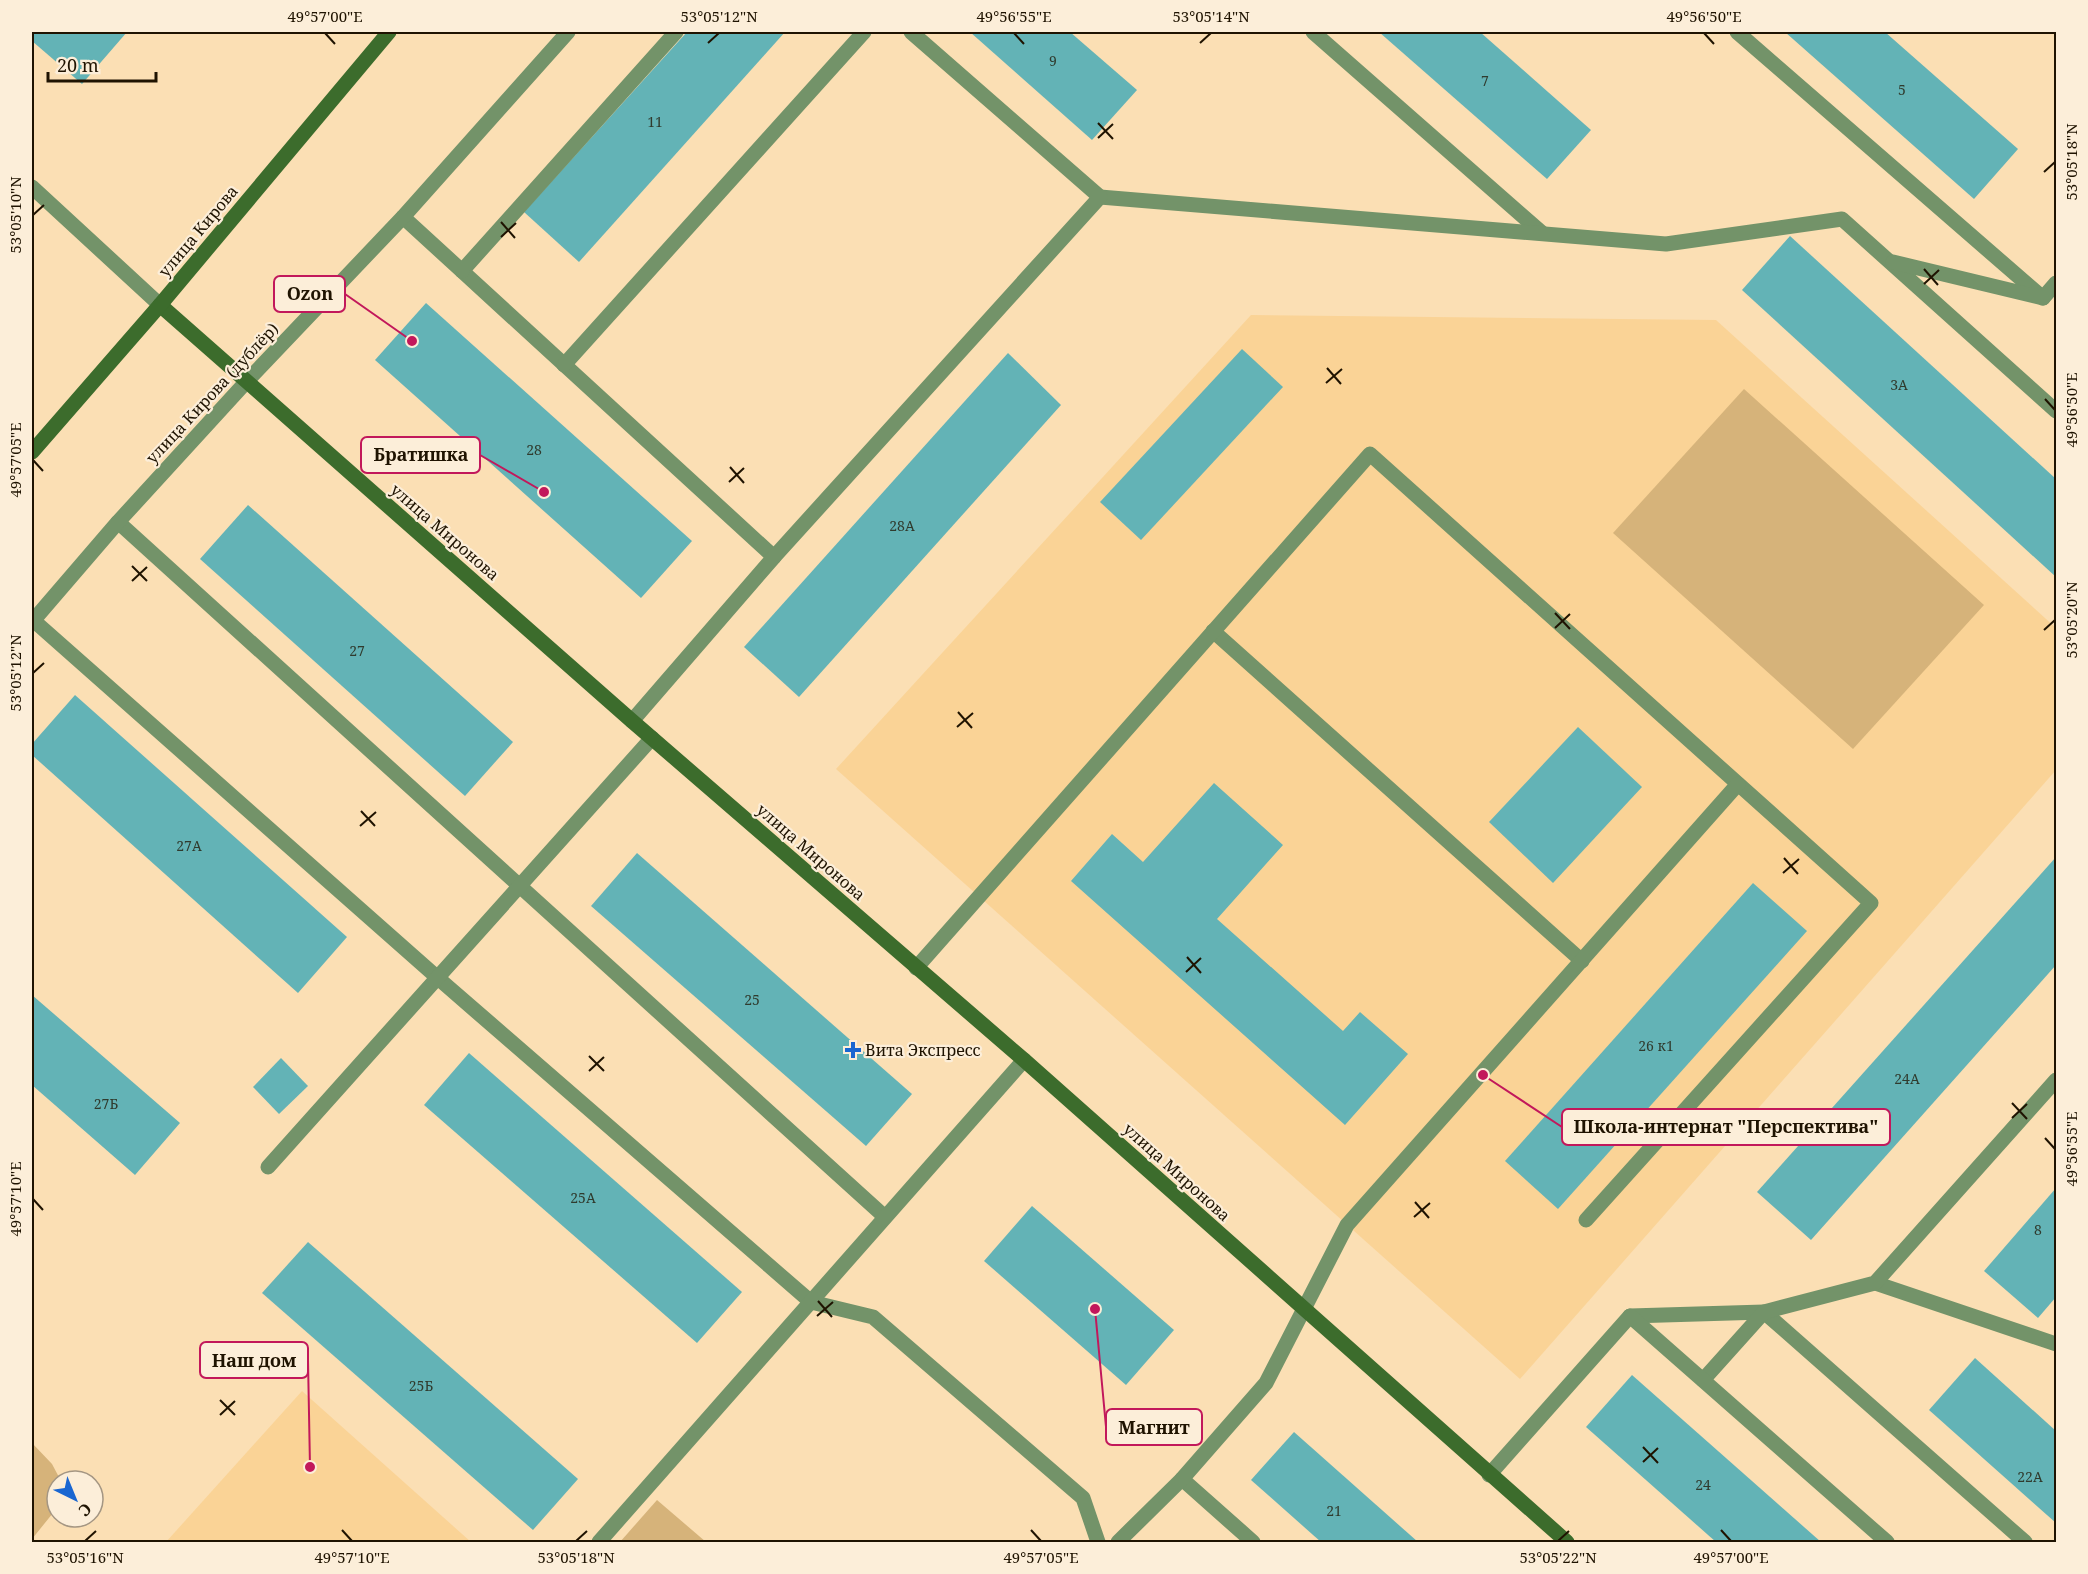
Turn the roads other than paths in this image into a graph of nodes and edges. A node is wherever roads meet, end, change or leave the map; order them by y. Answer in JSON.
{"nodes":[{"id":1,"x":389,"y":32,"type":"edge"},
{"id":2,"x":568,"y":32,"type":"edge"},
{"id":3,"x":676,"y":32,"type":"edge"},
{"id":4,"x":864,"y":32,"type":"edge"},
{"id":5,"x":911,"y":32,"type":"edge"},
{"id":6,"x":1313,"y":32,"type":"edge"},
{"id":7,"x":1737,"y":32,"type":"edge"},
{"id":8,"x":32,"y":187,"type":"edge"},
{"id":9,"x":1100,"y":197,"type":"junction"},
{"id":10,"x":403,"y":217,"type":"junction"},
{"id":11,"x":1542,"y":233,"type":"junction"},
{"id":12,"x":1889,"y":261,"type":"junction"},
{"id":13,"x":462,"y":271,"type":"junction"},
{"id":14,"x":2056,"y":284,"type":"edge"},
{"id":15,"x":2043,"y":298,"type":"junction"},
{"id":16,"x":160,"y":305,"type":"junction"},
{"id":17,"x":564,"y":365,"type":"junction"},
{"id":18,"x":247,"y":381,"type":"junction"},
{"id":19,"x":2056,"y":411,"type":"edge"},
{"id":20,"x":32,"y":452,"type":"edge"},
{"id":21,"x":118,"y":522,"type":"junction"},
{"id":22,"x":774,"y":557,"type":"junction"},
{"id":23,"x":32,"y":621,"type":"edge"},
{"id":24,"x":1213,"y":631,"type":"junction"},
{"id":25,"x":632,"y":721,"type":"junction"},
{"id":26,"x":652,"y":738,"type":"junction"},
{"id":27,"x":1738,"y":784,"type":"junction"},
{"id":28,"x":520,"y":886,"type":"junction"},
{"id":29,"x":1582,"y":961,"type":"junction"},
{"id":30,"x":916,"y":968,"type":"junction"},
{"id":31,"x":439,"y":979,"type":"junction"},
{"id":32,"x":1023,"y":1060,"type":"junction"},
{"id":33,"x":2056,"y":1080,"type":"edge"},
{"id":34,"x":268,"y":1167,"type":"dead end"},
{"id":35,"x":885,"y":1217,"type":"junction"},
{"id":36,"x":1586,"y":1220,"type":"dead end"},
{"id":37,"x":1875,"y":1283,"type":"junction"},
{"id":38,"x":811,"y":1302,"type":"junction"},
{"id":39,"x":1306,"y":1310,"type":"junction"},
{"id":40,"x":1764,"y":1312,"type":"junction"},
{"id":41,"x":1630,"y":1316,"type":"junction"},
{"id":42,"x":2056,"y":1344,"type":"edge"},
{"id":43,"x":1703,"y":1380,"type":"junction"},
{"id":44,"x":1489,"y":1475,"type":"junction"},
{"id":45,"x":1182,"y":1479,"type":"junction"},
{"id":46,"x":599,"y":1542,"type":"edge"},
{"id":47,"x":1098,"y":1542,"type":"edge"},
{"id":48,"x":1118,"y":1542,"type":"edge"},
{"id":49,"x":1253,"y":1542,"type":"edge"},
{"id":50,"x":1567,"y":1542,"type":"edge"},
{"id":51,"x":1887,"y":1542,"type":"edge"},
{"id":52,"x":2025,"y":1542,"type":"edge"}],
"edges":[{"from":1,"to":16,"type":"main road","name":"улица Кирова"},
{"from":2,"to":10,"type":"street","name":"улица Кирова (дублёр)"},
{"from":3,"to":13,"type":"street"},
{"from":4,"to":17,"type":"street"},
{"from":5,"to":9,"type":"street"},
{"from":6,"to":11,"type":"street"},
{"from":7,"to":15,"type":"street"},
{"from":8,"to":16,"type":"street","name":"улица Миронова"},
{"from":9,"to":11,"type":"street"},
{"from":9,"to":22,"type":"street"},
{"from":10,"to":13,"type":"street"},
{"from":10,"to":18,"type":"street","name":"улица Кирова (дублёр)"},
{"from":11,"to":12,"type":"street"},
{"from":12,"to":15,"type":"street"},
{"from":12,"to":19,"type":"street"},
{"from":13,"to":17,"type":"street"},
{"from":14,"to":15,"type":"street"},
{"from":16,"to":18,"type":"main road","name":"улица Миронова"},
{"from":16,"to":20,"type":"main road","name":"улица Кирова"},
{"from":17,"to":22,"type":"street"},
{"from":18,"to":21,"type":"street","name":"улица Кирова (дублёр)"},
{"from":18,"to":25,"type":"main road","name":"улица Миронова"},
{"from":21,"to":23,"type":"street","name":"улица Кирова (дублёр)"},
{"from":21,"to":28,"type":"street"},
{"from":22,"to":25,"type":"street"},
{"from":23,"to":31,"type":"street"},
{"from":24,"to":27,"type":"street"},
{"from":24,"to":29,"type":"street"},
{"from":24,"to":30,"type":"street"},
{"from":25,"to":26,"type":"main road","name":"улица Миронова"},
{"from":26,"to":28,"type":"street"},
{"from":26,"to":30,"type":"main road","name":"улица Миронова"},
{"from":27,"to":29,"type":"street"},
{"from":27,"to":36,"type":"street"},
{"from":28,"to":31,"type":"street"},
{"from":28,"to":35,"type":"street"},
{"from":29,"to":39,"type":"street"},
{"from":30,"to":32,"type":"main road","name":"улица Миронова"},
{"from":31,"to":34,"type":"street"},
{"from":31,"to":38,"type":"street"},
{"from":32,"to":35,"type":"street"},
{"from":32,"to":39,"type":"main road","name":"улица Миронова"},
{"from":33,"to":37,"type":"street"},
{"from":35,"to":38,"type":"street"},
{"from":37,"to":40,"type":"street"},
{"from":37,"to":42,"type":"street"},
{"from":38,"to":46,"type":"street"},
{"from":38,"to":47,"type":"street"},
{"from":39,"to":44,"type":"main road","name":"улица Миронова"},
{"from":39,"to":45,"type":"street"},
{"from":40,"to":41,"type":"street"},
{"from":40,"to":43,"type":"street"},
{"from":40,"to":52,"type":"street"},
{"from":41,"to":43,"type":"street"},
{"from":41,"to":44,"type":"street"},
{"from":43,"to":51,"type":"street"},
{"from":44,"to":50,"type":"main road","name":"улица Миронова"},
{"from":45,"to":48,"type":"street"},
{"from":45,"to":49,"type":"street"}]}
